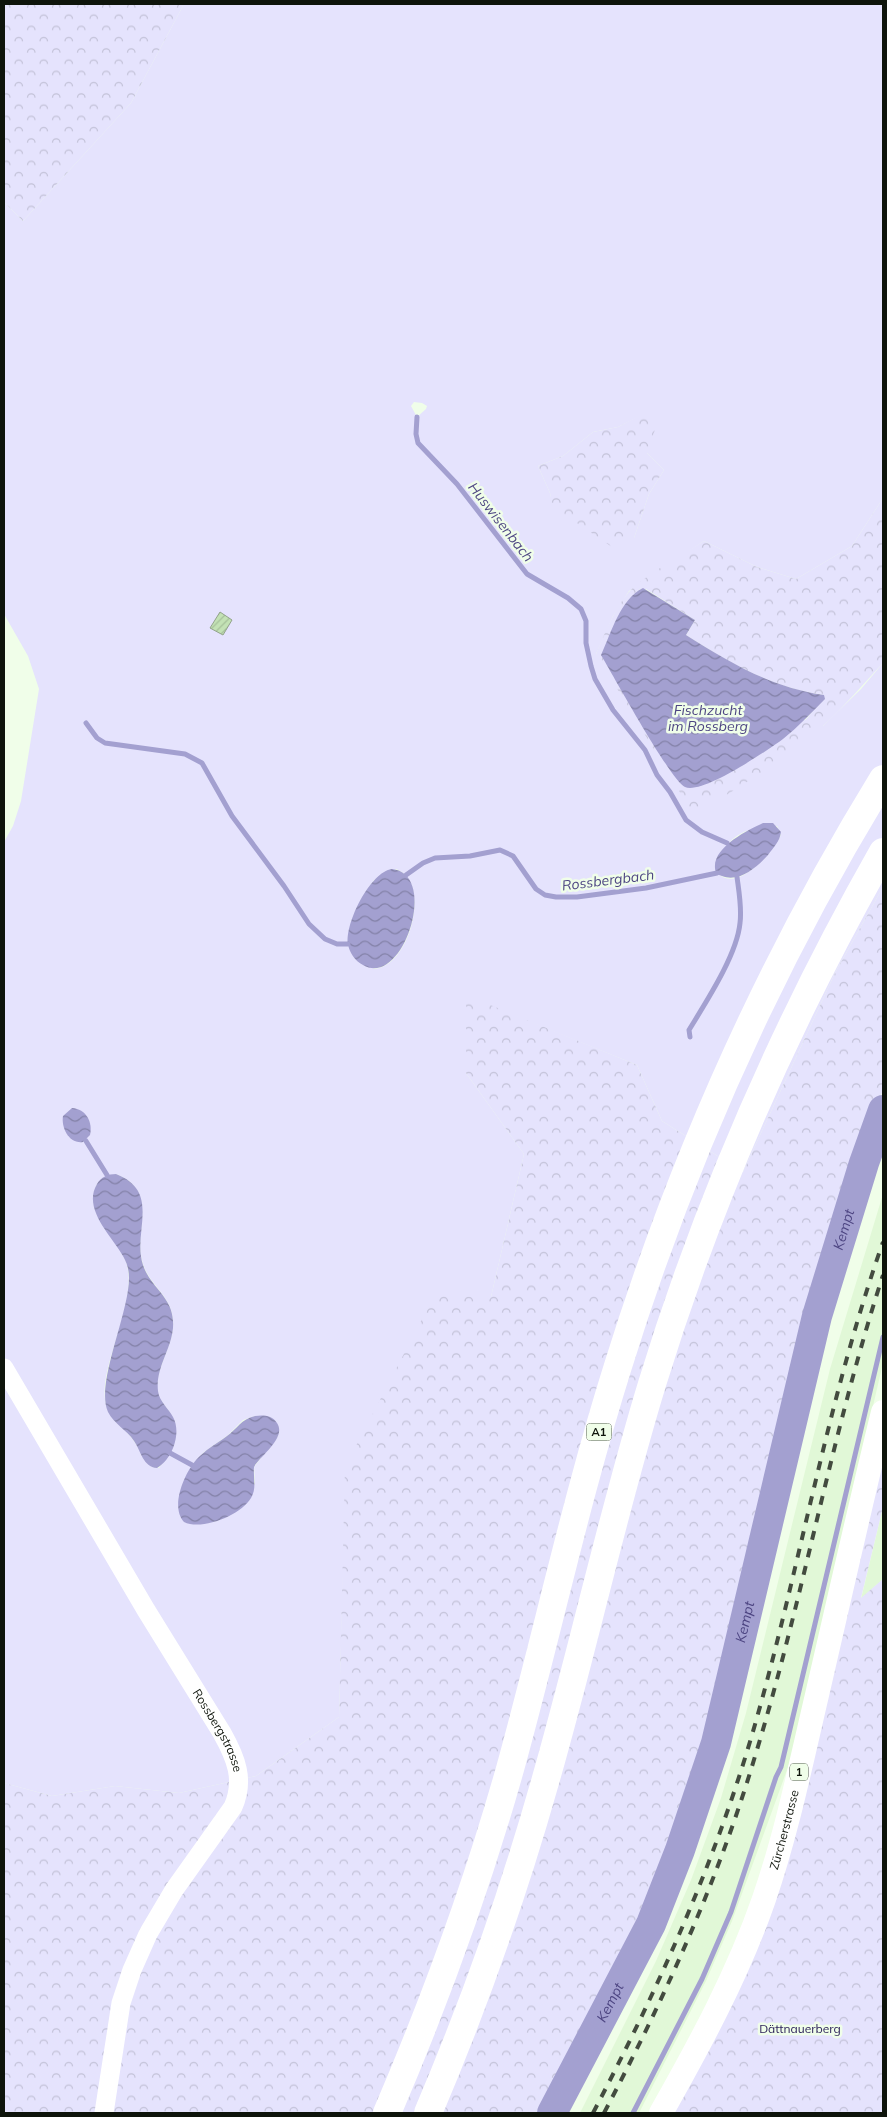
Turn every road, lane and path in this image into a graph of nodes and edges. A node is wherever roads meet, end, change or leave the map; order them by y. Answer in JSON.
{"nodes":[{"id":1,"x":883,"y":779,"type":"edge"},
{"id":2,"x":883,"y":852,"type":"edge"},
{"id":3,"x":4,"y":1368,"type":"edge"},
{"id":4,"x":883,"y":1412,"type":"edge"},
{"id":5,"x":104,"y":2113,"type":"edge"},
{"id":6,"x":387,"y":2113,"type":"edge"},
{"id":7,"x":428,"y":2113,"type":"edge"},
{"id":8,"x":661,"y":2113,"type":"edge"}],
"edges":[{"from":1,"to":6,"type":"highway","number":"A1"},
{"from":2,"to":7,"type":"highway"},
{"from":3,"to":5,"type":"street","name":"Rossbergstrasse"},
{"from":4,"to":8,"type":"main road","name":"Zürcherstrasse","number":"1"}]}
